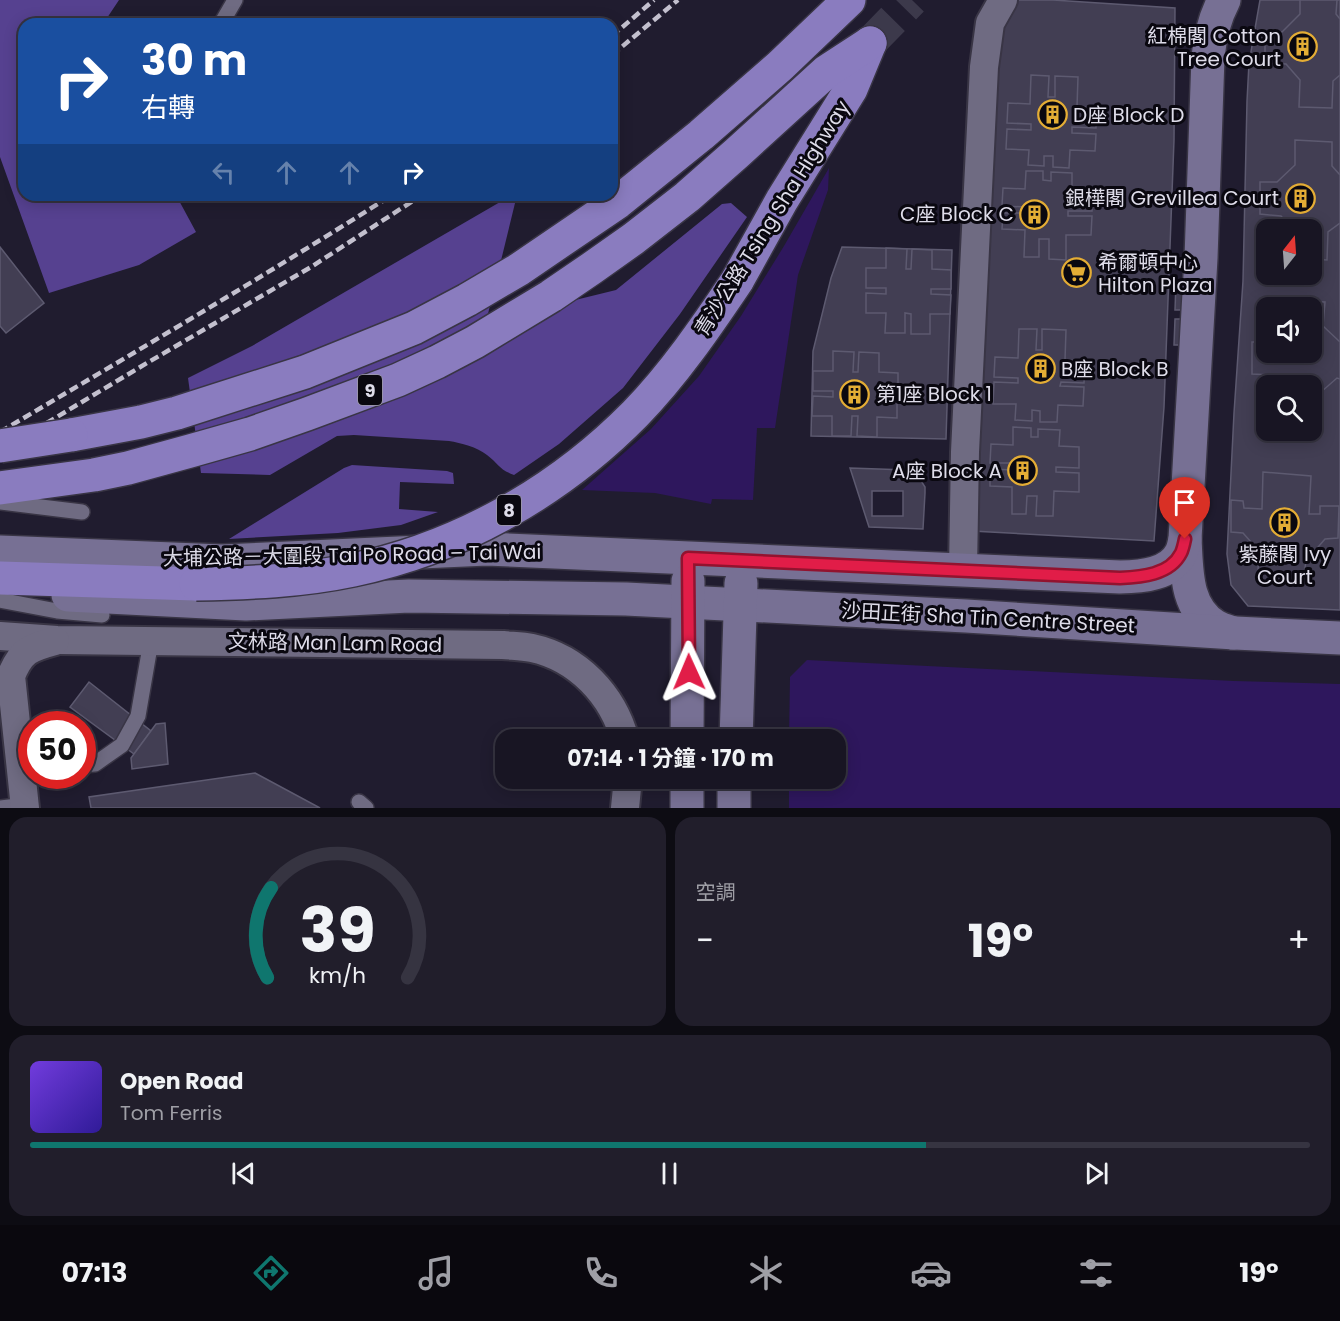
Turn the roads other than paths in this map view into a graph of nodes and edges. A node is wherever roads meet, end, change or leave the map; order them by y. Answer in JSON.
{"nodes":[{"id":1,"x":235,"y":0,"type":"edge"},
{"id":2,"x":849,"y":0,"type":"edge"},
{"id":3,"x":1003,"y":0,"type":"edge"},
{"id":4,"x":1224,"y":0,"type":"edge"},
{"id":5,"x":224,"y":18,"type":"edge"},
{"id":6,"x":870,"y":43,"type":"joint"},
{"id":7,"x":0,"y":446,"type":"edge"},
{"id":8,"x":0,"y":488,"type":"edge"},
{"id":9,"x":0,"y":502,"type":"edge"},
{"id":10,"x":82,"y":512,"type":"dead end"},
{"id":11,"x":1185,"y":539,"type":"junction"},
{"id":12,"x":0,"y":552,"type":"edge"},
{"id":13,"x":688,"y":558,"type":"junction"},
{"id":14,"x":741,"y":560,"type":"junction"},
{"id":15,"x":928,"y":568,"type":"junction"},
{"id":16,"x":963,"y":570,"type":"junction"},
{"id":17,"x":0,"y":578,"type":"edge"},
{"id":18,"x":0,"y":592,"type":"edge"},
{"id":19,"x":0,"y":600,"type":"edge"},
{"id":20,"x":688,"y":602,"type":"junction"},
{"id":21,"x":741,"y":604,"type":"junction"},
{"id":22,"x":102,"y":615,"type":"dead end"},
{"id":23,"x":966,"y":616,"type":"junction"},
{"id":24,"x":1235,"y":633,"type":"junction"},
{"id":25,"x":0,"y":636,"type":"edge"},
{"id":26,"x":1340,"y":638,"type":"edge"},
{"id":27,"x":57,"y":640,"type":"junction"},
{"id":28,"x":151,"y":641,"type":"junction"},
{"id":29,"x":5,"y":670,"type":"edge"},
{"id":30,"x":622,"y":729,"type":"edge"},
{"id":31,"x":687,"y":729,"type":"edge"},
{"id":32,"x":736,"y":729,"type":"edge"},
{"id":33,"x":18,"y":733,"type":"edge"},
{"id":34,"x":96,"y":763,"type":"edge"},
{"id":35,"x":22,"y":789,"type":"edge"},
{"id":36,"x":627,"y":789,"type":"edge"},
{"id":37,"x":687,"y":789,"type":"edge"},
{"id":38,"x":734,"y":789,"type":"edge"},
{"id":39,"x":17,"y":807,"type":"edge"},
{"id":40,"x":625,"y":808,"type":"edge"},
{"id":41,"x":687,"y":808,"type":"edge"},
{"id":42,"x":734,"y":808,"type":"edge"}],
"edges":[{"from":1,"to":5,"type":"lane"},
{"from":2,"to":7,"type":"highway","number":"9","bridge":true},
{"from":3,"to":16,"type":"street"},
{"from":4,"to":11,"type":"main road"},
{"from":6,"to":8,"type":"highway","number":"9"},
{"from":6,"to":17,"type":"highway","name":"青沙公路 Tsing Sha Highway","number":"8","bridge":true},
{"from":9,"to":10,"type":"lane"},
{"from":11,"to":16,"type":"main road"},
{"from":11,"to":24,"type":"main road"},
{"from":12,"to":13,"type":"main road","name":"大埔公路－大圍段 Tai Po Road – Tai Wai"},
{"from":13,"to":14,"type":"main road","name":"大埔公路－大圍段 Tai Po Road – Tai Wai"},
{"from":13,"to":20,"type":"main road"},
{"from":14,"to":15,"type":"main road"},
{"from":14,"to":21,"type":"main road"},
{"from":15,"to":16,"type":"main road"},
{"from":15,"to":23,"type":"main road"},
{"from":18,"to":20,"type":"main road"},
{"from":19,"to":22,"type":"lane"},
{"from":20,"to":21,"type":"main road"},
{"from":20,"to":31,"type":"main road"},
{"from":21,"to":23,"type":"main road","name":"沙田正街 Sha Tin Centre Street"},
{"from":21,"to":32,"type":"main road"},
{"from":23,"to":24,"type":"main road","name":"沙田正街 Sha Tin Centre Street"},
{"from":24,"to":26,"type":"main road","name":"沙田正街 Sha Tin Centre Street"},
{"from":25,"to":27,"type":"street","name":"文林路 Man Lam Road"},
{"from":27,"to":28,"type":"street","name":"文林路 Man Lam Road"},
{"from":27,"to":29,"type":"street"},
{"from":28,"to":30,"type":"street","name":"文林路 Man Lam Road"},
{"from":28,"to":34,"type":"lane"},
{"from":29,"to":33,"type":"street"},
{"from":35,"to":39,"type":"street"},
{"from":36,"to":40,"type":"street"},
{"from":37,"to":41,"type":"main road"},
{"from":38,"to":42,"type":"main road"}]}
